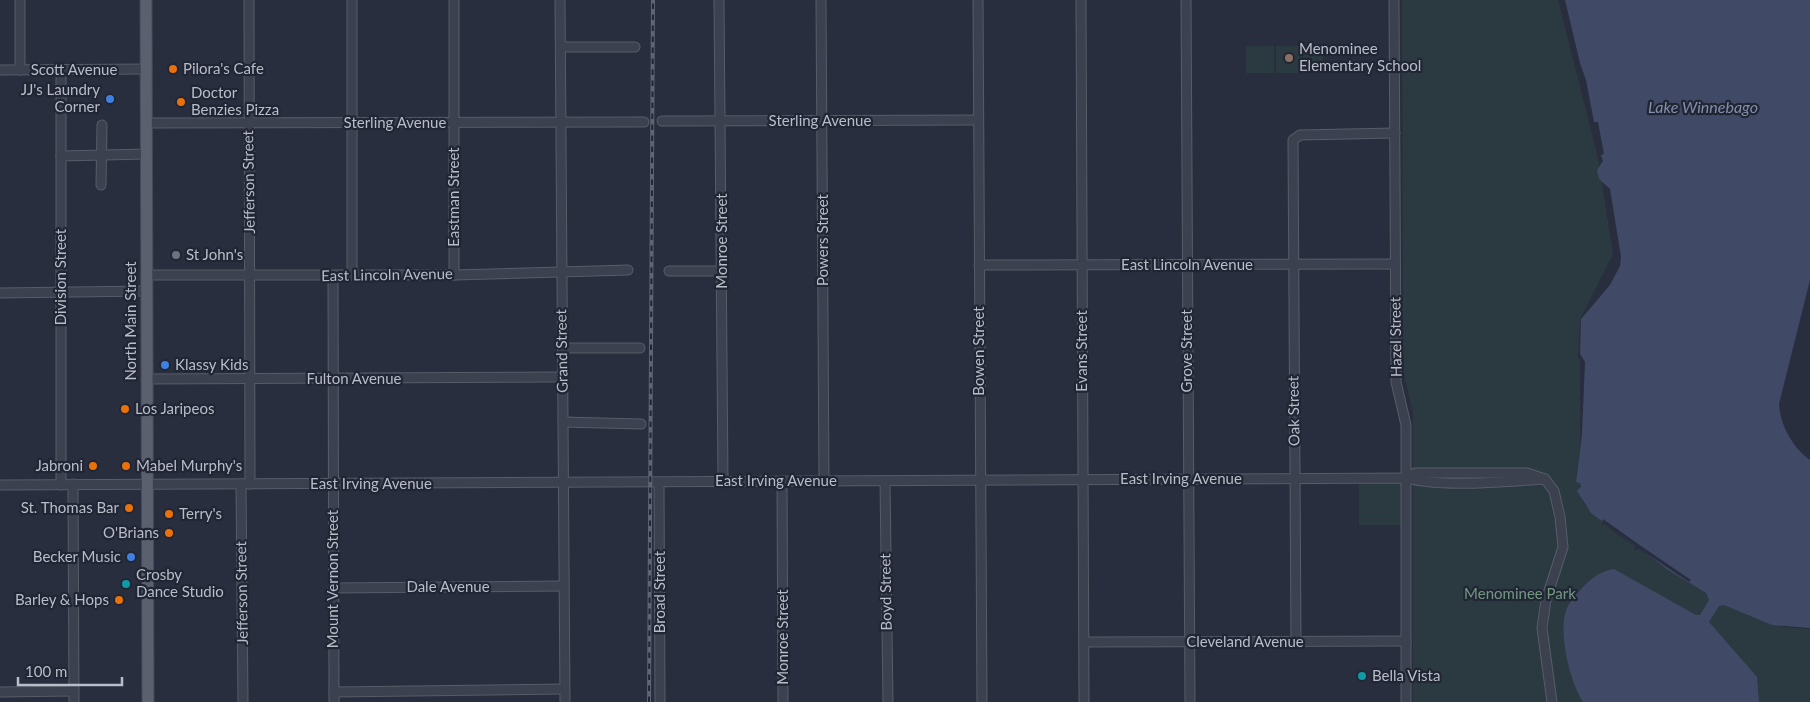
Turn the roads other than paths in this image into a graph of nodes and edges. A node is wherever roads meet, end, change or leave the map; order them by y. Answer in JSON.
{"nodes":[{"id":1,"x":20,"y":0,"type":"edge"},
{"id":2,"x":146,"y":0,"type":"edge"},
{"id":3,"x":249,"y":0,"type":"edge"},
{"id":4,"x":352,"y":0,"type":"edge"},
{"id":5,"x":454,"y":0,"type":"edge"},
{"id":6,"x":560,"y":0,"type":"edge"},
{"id":7,"x":720,"y":0,"type":"edge"},
{"id":8,"x":821,"y":0,"type":"edge"},
{"id":9,"x":978,"y":0,"type":"edge"},
{"id":10,"x":1081,"y":0,"type":"edge"},
{"id":11,"x":1186,"y":0,"type":"edge"},
{"id":12,"x":1394,"y":0,"type":"edge"},
{"id":13,"x":560,"y":47,"type":"junction"},
{"id":14,"x":635,"y":47,"type":"dead end"},
{"id":15,"x":147,"y":69,"type":"junction"},
{"id":16,"x":0,"y":70,"type":"edge"},
{"id":17,"x":20,"y":70,"type":"junction"},
{"id":18,"x":61,"y":70,"type":"junction"},
{"id":19,"x":822,"y":120,"type":"junction"},
{"id":20,"x":978,"y":120,"type":"junction"},
{"id":21,"x":662,"y":121,"type":"dead end"},
{"id":22,"x":721,"y":121,"type":"junction"},
{"id":23,"x":454,"y":122,"type":"junction"},
{"id":24,"x":560,"y":122,"type":"junction"},
{"id":25,"x":644,"y":122,"type":"dead end"},
{"id":26,"x":248,"y":123,"type":"junction"},
{"id":27,"x":351,"y":123,"type":"junction"},
{"id":28,"x":147,"y":124,"type":"junction"},
{"id":29,"x":102,"y":125,"type":"dead end"},
{"id":30,"x":1395,"y":133,"type":"junction"},
{"id":31,"x":147,"y":154,"type":"junction"},
{"id":32,"x":102,"y":155,"type":"junction"},
{"id":33,"x":61,"y":156,"type":"junction"},
{"id":34,"x":101,"y":185,"type":"dead end"},
{"id":35,"x":1082,"y":264,"type":"junction"},
{"id":36,"x":1395,"y":264,"type":"junction"},
{"id":37,"x":978,"y":265,"type":"junction"},
{"id":38,"x":1187,"y":265,"type":"junction"},
{"id":39,"x":1292,"y":265,"type":"junction"},
{"id":40,"x":628,"y":270,"type":"dead end"},
{"id":41,"x":669,"y":271,"type":"dead end"},
{"id":42,"x":722,"y":271,"type":"junction"},
{"id":43,"x":562,"y":273,"type":"junction"},
{"id":44,"x":146,"y":275,"type":"junction"},
{"id":45,"x":352,"y":275,"type":"junction"},
{"id":46,"x":454,"y":275,"type":"junction"},
{"id":47,"x":250,"y":276,"type":"junction"},
{"id":48,"x":333,"y":276,"type":"junction"},
{"id":49,"x":146,"y":291,"type":"junction"},
{"id":50,"x":61,"y":292,"type":"junction"},
{"id":51,"x":0,"y":293,"type":"edge"},
{"id":52,"x":562,"y":348,"type":"junction"},
{"id":53,"x":640,"y":348,"type":"dead end"},
{"id":54,"x":562,"y":377,"type":"junction"},
{"id":55,"x":146,"y":379,"type":"junction"},
{"id":56,"x":333,"y":379,"type":"junction"},
{"id":57,"x":249,"y":380,"type":"junction"},
{"id":58,"x":563,"y":422,"type":"junction"},
{"id":59,"x":641,"y":424,"type":"dead end"},
{"id":60,"x":1406,"y":478,"type":"junction"},
{"id":61,"x":1188,"y":479,"type":"junction"},
{"id":62,"x":1294,"y":479,"type":"junction"},
{"id":63,"x":979,"y":480,"type":"junction"},
{"id":64,"x":1083,"y":480,"type":"junction"},
{"id":65,"x":723,"y":481,"type":"junction"},
{"id":66,"x":782,"y":481,"type":"junction"},
{"id":67,"x":824,"y":481,"type":"junction"},
{"id":68,"x":885,"y":481,"type":"junction"},
{"id":69,"x":564,"y":482,"type":"junction"},
{"id":70,"x":659,"y":482,"type":"junction"},
{"id":71,"x":73,"y":484,"type":"junction"},
{"id":72,"x":146,"y":484,"type":"junction"},
{"id":73,"x":245,"y":484,"type":"junction"},
{"id":74,"x":332,"y":484,"type":"junction"},
{"id":75,"x":0,"y":485,"type":"edge"},
{"id":76,"x":61,"y":485,"type":"junction"},
{"id":77,"x":564,"y":586,"type":"junction"},
{"id":78,"x":333,"y":588,"type":"junction"},
{"id":79,"x":1296,"y":641,"type":"junction"},
{"id":80,"x":1406,"y":641,"type":"junction"},
{"id":81,"x":1084,"y":642,"type":"junction"},
{"id":82,"x":1189,"y":642,"type":"junction"},
{"id":83,"x":564,"y":690,"type":"junction"},
{"id":84,"x":74,"y":691,"type":"junction"},
{"id":85,"x":0,"y":692,"type":"edge"},
{"id":86,"x":334,"y":697,"type":"edge"},
{"id":87,"x":1550,"y":701,"type":"edge"},
{"id":88,"x":74,"y":702,"type":"edge"},
{"id":89,"x":148,"y":702,"type":"edge"},
{"id":90,"x":243,"y":702,"type":"edge"},
{"id":91,"x":565,"y":702,"type":"edge"},
{"id":92,"x":660,"y":702,"type":"edge"},
{"id":93,"x":783,"y":702,"type":"edge"},
{"id":94,"x":888,"y":702,"type":"edge"},
{"id":95,"x":982,"y":702,"type":"edge"},
{"id":96,"x":1084,"y":702,"type":"edge"},
{"id":97,"x":1190,"y":702,"type":"edge"},
{"id":98,"x":1406,"y":702,"type":"edge"}],
"edges":[{"from":1,"to":17,"type":"street"},
{"from":2,"to":15,"type":"main road","name":"North Main Street"},
{"from":3,"to":26,"type":"street","name":"Jefferson Street"},
{"from":4,"to":27,"type":"street"},
{"from":5,"to":23,"type":"street","name":"Eastman Street"},
{"from":6,"to":13,"type":"street","name":"Grand Street"},
{"from":7,"to":22,"type":"street","name":"Monroe Street"},
{"from":8,"to":19,"type":"street","name":"Powers Street"},
{"from":9,"to":20,"type":"street","name":"Bowen Street"},
{"from":10,"to":35,"type":"street","name":"Evans Street"},
{"from":11,"to":38,"type":"street","name":"Grove Street"},
{"from":12,"to":30,"type":"street","name":"Hazel Street"},
{"from":13,"to":14,"type":"street"},
{"from":13,"to":24,"type":"street","name":"Grand Street"},
{"from":15,"to":18,"type":"street","name":"Scott Avenue"},
{"from":15,"to":28,"type":"main road","name":"North Main Street"},
{"from":16,"to":17,"type":"street","name":"Scott Avenue"},
{"from":17,"to":18,"type":"street","name":"Scott Avenue"},
{"from":18,"to":33,"type":"street","name":"Division Street"},
{"from":19,"to":20,"type":"street","name":"Sterling Avenue"},
{"from":19,"to":22,"type":"street","name":"Sterling Avenue"},
{"from":19,"to":67,"type":"street","name":"Powers Street"},
{"from":20,"to":37,"type":"street","name":"Bowen Street"},
{"from":21,"to":22,"type":"street","name":"Sterling Avenue"},
{"from":22,"to":42,"type":"street","name":"Monroe Street"},
{"from":23,"to":24,"type":"street","name":"Sterling Avenue"},
{"from":23,"to":27,"type":"street","name":"Sterling Avenue"},
{"from":23,"to":46,"type":"street","name":"Eastman Street"},
{"from":24,"to":25,"type":"street","name":"Sterling Avenue"},
{"from":24,"to":43,"type":"street","name":"Grand Street"},
{"from":26,"to":27,"type":"street","name":"Sterling Avenue"},
{"from":26,"to":28,"type":"street","name":"Sterling Avenue"},
{"from":26,"to":47,"type":"street","name":"Jefferson Street"},
{"from":27,"to":45,"type":"street"},
{"from":28,"to":31,"type":"main road","name":"North Main Street"},
{"from":29,"to":32,"type":"street"},
{"from":30,"to":36,"type":"street","name":"Hazel Street"},
{"from":30,"to":39,"type":"street","name":"Oak Street"},
{"from":31,"to":32,"type":"street"},
{"from":31,"to":44,"type":"main road","name":"North Main Street"},
{"from":32,"to":33,"type":"street"},
{"from":32,"to":34,"type":"street"},
{"from":33,"to":50,"type":"street","name":"Division Street"},
{"from":35,"to":37,"type":"street","name":"East Lincoln Avenue"},
{"from":35,"to":38,"type":"street","name":"East Lincoln Avenue"},
{"from":35,"to":64,"type":"street","name":"Evans Street"},
{"from":36,"to":39,"type":"street","name":"East Lincoln Avenue"},
{"from":36,"to":60,"type":"street","name":"Hazel Street"},
{"from":37,"to":63,"type":"street","name":"Bowen Street"},
{"from":38,"to":39,"type":"street","name":"East Lincoln Avenue"},
{"from":38,"to":61,"type":"street","name":"Grove Street"},
{"from":39,"to":62,"type":"street","name":"Oak Street"},
{"from":40,"to":43,"type":"street","name":"East Lincoln Avenue"},
{"from":41,"to":42,"type":"street"},
{"from":42,"to":65,"type":"street","name":"Monroe Street"},
{"from":43,"to":46,"type":"street","name":"East Lincoln Avenue"},
{"from":43,"to":52,"type":"street","name":"Grand Street"},
{"from":44,"to":47,"type":"street","name":"East Lincoln Avenue"},
{"from":44,"to":49,"type":"main road","name":"North Main Street"},
{"from":45,"to":46,"type":"street","name":"East Lincoln Avenue"},
{"from":45,"to":48,"type":"street","name":"East Lincoln Avenue"},
{"from":47,"to":48,"type":"street","name":"East Lincoln Avenue"},
{"from":47,"to":57,"type":"street","name":"Jefferson Street"},
{"from":48,"to":56,"type":"street","name":"Mount Vernon Street"},
{"from":49,"to":50,"type":"street"},
{"from":49,"to":55,"type":"main road","name":"North Main Street"},
{"from":50,"to":51,"type":"street"},
{"from":50,"to":76,"type":"street","name":"Division Street"},
{"from":52,"to":53,"type":"street"},
{"from":52,"to":54,"type":"street","name":"Grand Street"},
{"from":54,"to":56,"type":"street","name":"Fulton Avenue"},
{"from":54,"to":58,"type":"street","name":"Grand Street"},
{"from":55,"to":57,"type":"street","name":"Fulton Avenue"},
{"from":55,"to":72,"type":"main road","name":"North Main Street"},
{"from":56,"to":57,"type":"street","name":"Fulton Avenue"},
{"from":56,"to":74,"type":"street","name":"Mount Vernon Street"},
{"from":57,"to":73,"type":"street","name":"Jefferson Street"},
{"from":58,"to":59,"type":"street"},
{"from":58,"to":69,"type":"street","name":"Grand Street"},
{"from":60,"to":62,"type":"street","name":"East Irving Avenue"},
{"from":60,"to":80,"type":"street","name":"Hazel Street"},
{"from":60,"to":87,"type":"street","name":"East Irving Avenue"},
{"from":61,"to":62,"type":"street","name":"East Irving Avenue"},
{"from":61,"to":64,"type":"street","name":"East Irving Avenue"},
{"from":61,"to":82,"type":"street","name":"Grove Street"},
{"from":62,"to":79,"type":"street","name":"Oak Street"},
{"from":63,"to":64,"type":"street","name":"East Irving Avenue"},
{"from":63,"to":68,"type":"street","name":"East Irving Avenue"},
{"from":63,"to":95,"type":"street","name":"Bowen Street"},
{"from":64,"to":81,"type":"street","name":"Evans Street"},
{"from":65,"to":66,"type":"street","name":"East Irving Avenue"},
{"from":65,"to":70,"type":"street","name":"East Irving Avenue"},
{"from":66,"to":67,"type":"street","name":"East Irving Avenue"},
{"from":66,"to":93,"type":"street","name":"Monroe Street"},
{"from":67,"to":68,"type":"street","name":"East Irving Avenue"},
{"from":68,"to":94,"type":"street","name":"Boyd Street"},
{"from":69,"to":70,"type":"street","name":"East Irving Avenue"},
{"from":69,"to":74,"type":"street","name":"East Irving Avenue"},
{"from":69,"to":77,"type":"street","name":"Grand Street"},
{"from":70,"to":92,"type":"street","name":"Broad Street"},
{"from":71,"to":72,"type":"street","name":"East Irving Avenue"},
{"from":71,"to":76,"type":"street","name":"East Irving Avenue"},
{"from":71,"to":84,"type":"street"},
{"from":72,"to":73,"type":"street","name":"East Irving Avenue"},
{"from":72,"to":89,"type":"main road","name":"North Main Street"},
{"from":73,"to":74,"type":"street","name":"East Irving Avenue"},
{"from":73,"to":90,"type":"street","name":"Jefferson Street"},
{"from":74,"to":78,"type":"street","name":"Mount Vernon Street"},
{"from":75,"to":76,"type":"street","name":"East Irving Avenue"},
{"from":77,"to":78,"type":"street","name":"Dale Avenue"},
{"from":77,"to":83,"type":"street","name":"Grand Street"},
{"from":78,"to":86,"type":"street","name":"Mount Vernon Street"},
{"from":79,"to":80,"type":"street","name":"Cleveland Avenue"},
{"from":79,"to":82,"type":"street","name":"Cleveland Avenue"},
{"from":80,"to":98,"type":"street","name":"Hazel Street"},
{"from":81,"to":82,"type":"street","name":"Cleveland Avenue"},
{"from":81,"to":96,"type":"street","name":"Evans Street"},
{"from":82,"to":97,"type":"street","name":"Grove Street"},
{"from":83,"to":86,"type":"street"},
{"from":83,"to":91,"type":"street","name":"Grand Street"},
{"from":84,"to":85,"type":"street"},
{"from":84,"to":88,"type":"street"}]}
